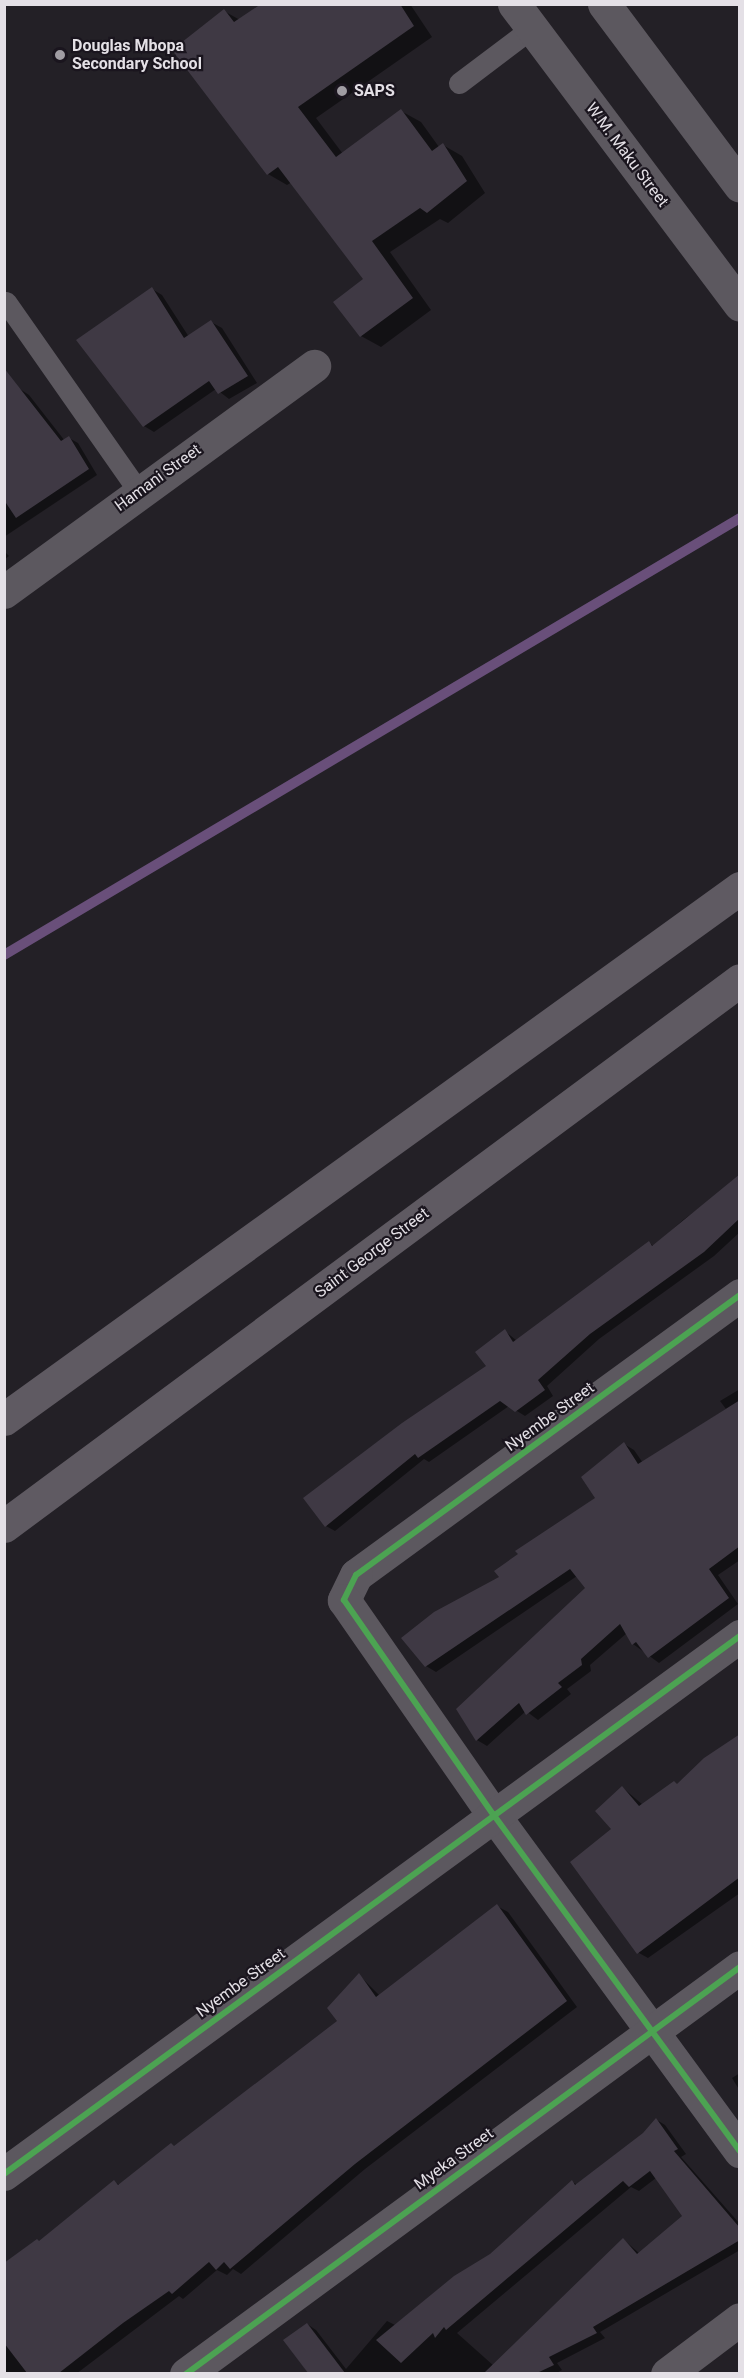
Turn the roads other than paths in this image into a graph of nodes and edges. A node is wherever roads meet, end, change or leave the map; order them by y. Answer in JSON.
{"nodes":[{"id":1,"x":604,"y":4,"type":"edge"},
{"id":2,"x":523,"y":16,"type":"edge"},
{"id":3,"x":459,"y":83,"type":"dead end"},
{"id":4,"x":740,"y":186,"type":"edge"},
{"id":5,"x":6,"y":302,"type":"edge"},
{"id":6,"x":740,"y":305,"type":"edge"},
{"id":7,"x":314,"y":366,"type":"dead end"},
{"id":8,"x":139,"y":492,"type":"junction"},
{"id":9,"x":4,"y":592,"type":"edge"},
{"id":10,"x":740,"y":888,"type":"edge"},
{"id":11,"x":740,"y":980,"type":"edge"},
{"id":12,"x":740,"y":1295,"type":"edge"},
{"id":13,"x":4,"y":1419,"type":"edge"},
{"id":14,"x":4,"y":1526,"type":"edge"},
{"id":15,"x":740,"y":1636,"type":"edge"},
{"id":16,"x":493,"y":1814,"type":"junction"},
{"id":17,"x":740,"y":1967,"type":"edge"},
{"id":18,"x":650,"y":2032,"type":"junction"},
{"id":19,"x":740,"y":2151,"type":"edge"},
{"id":20,"x":4,"y":2174,"type":"edge"},
{"id":21,"x":740,"y":2319,"type":"edge"},
{"id":22,"x":186,"y":2373,"type":"edge"},
{"id":23,"x":667,"y":2373,"type":"edge"}],
"edges":[{"from":1,"to":4,"type":"street"},
{"from":2,"to":3,"type":"lane"},
{"from":2,"to":6,"type":"street","name":"W.M. Maku Street"},
{"from":5,"to":8,"type":"lane"},
{"from":7,"to":8,"type":"street","name":"Hamani Street"},
{"from":8,"to":9,"type":"street","name":"Hamani Street"},
{"from":10,"to":13,"type":"main road"},
{"from":11,"to":14,"type":"main road","name":"Saint George Street"},
{"from":12,"to":16,"type":"street","name":"Nyembe Street"},
{"from":15,"to":16,"type":"street","name":"Nyembe Street"},
{"from":16,"to":18,"type":"street"},
{"from":16,"to":20,"type":"street","name":"Nyembe Street"},
{"from":17,"to":18,"type":"street","name":"Myeka Street"},
{"from":18,"to":19,"type":"street"},
{"from":18,"to":22,"type":"street","name":"Myeka Street"},
{"from":21,"to":23,"type":"street"}]}
